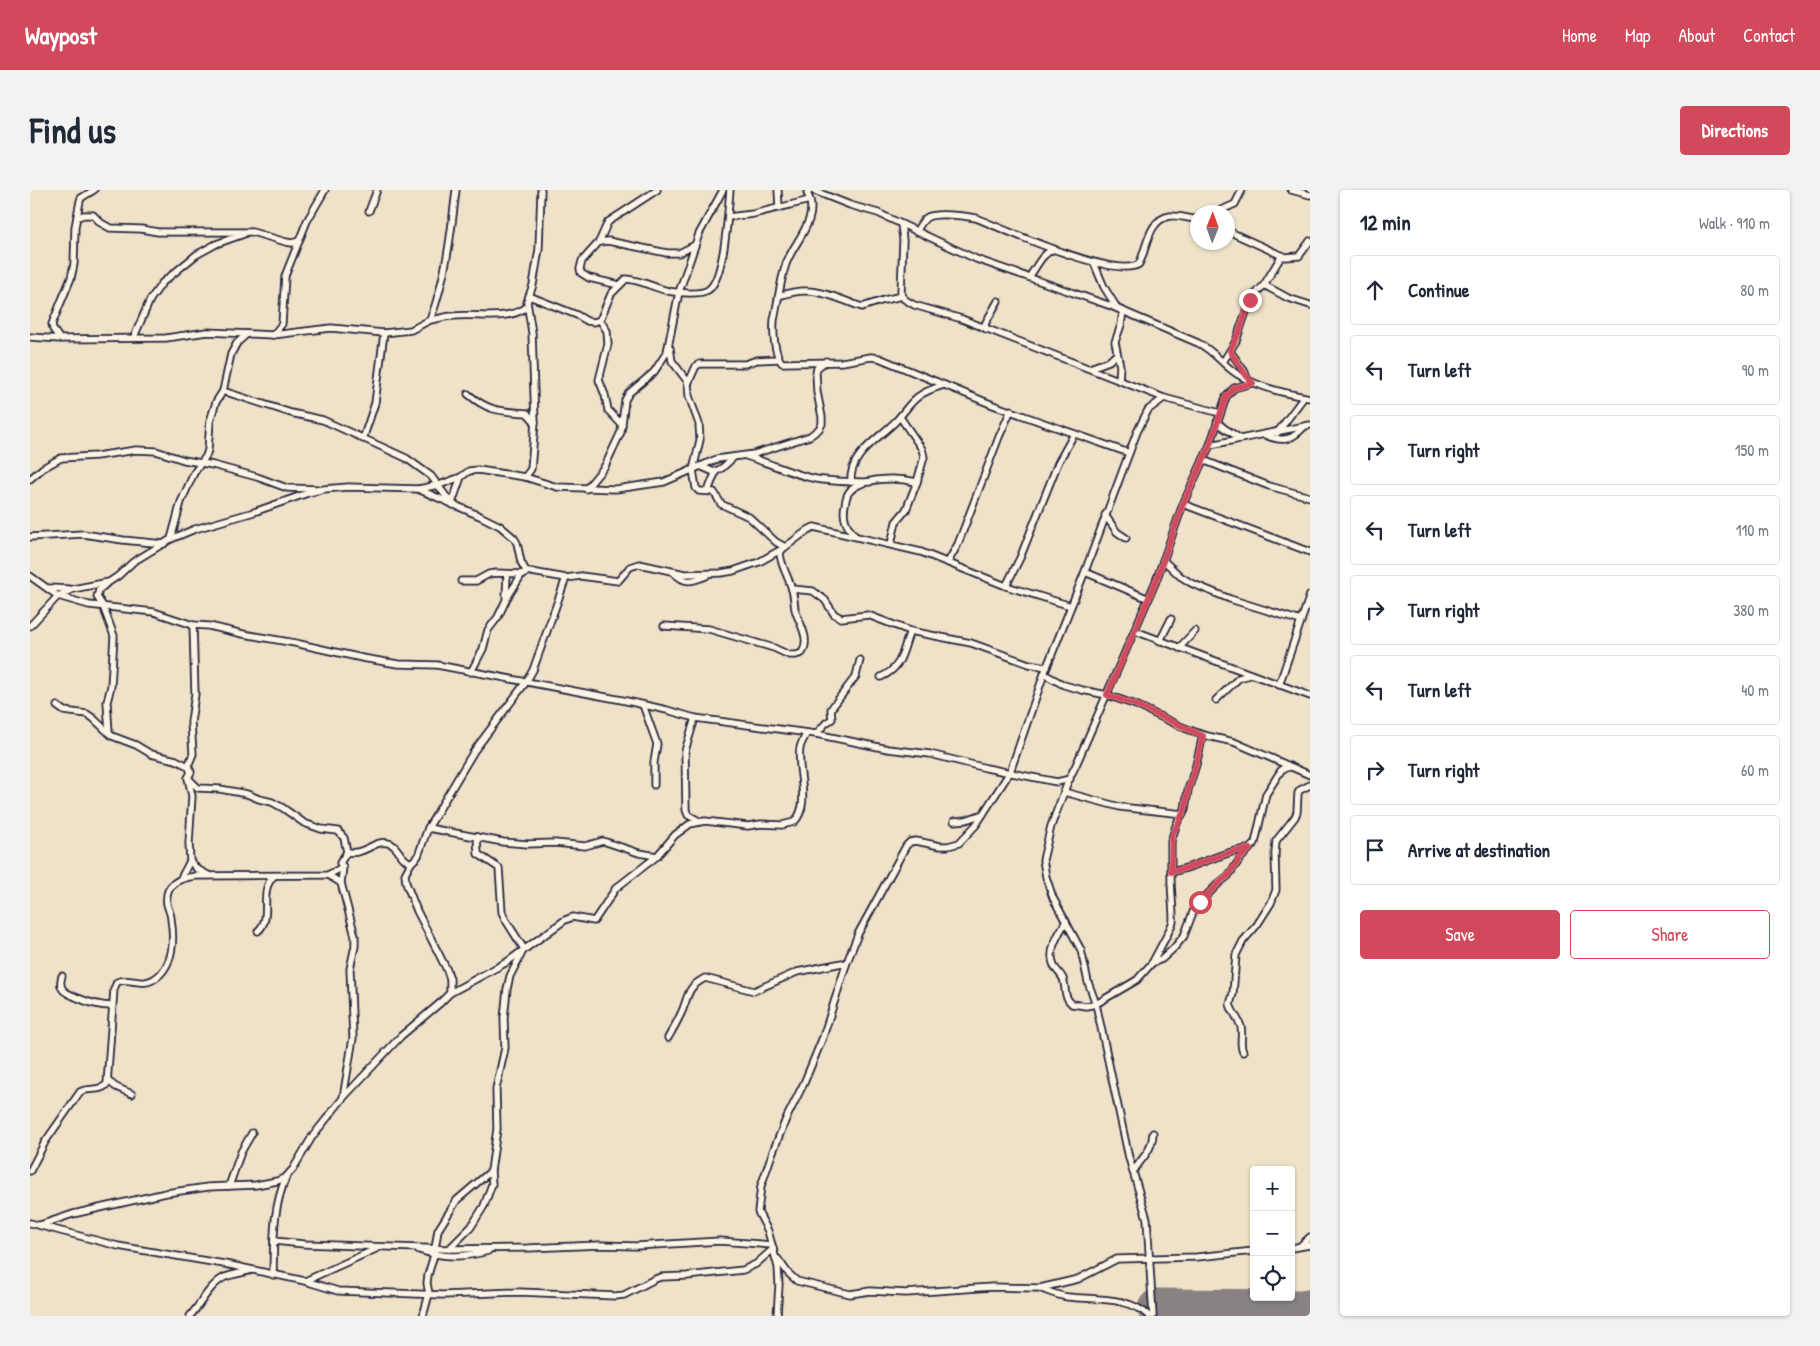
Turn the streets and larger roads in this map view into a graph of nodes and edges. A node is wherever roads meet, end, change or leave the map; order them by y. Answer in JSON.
{"nodes":[{"id":1,"x":94,"y":190,"type":"edge"},
{"id":2,"x":325,"y":190,"type":"edge"},
{"id":3,"x":377,"y":190,"type":"edge"},
{"id":4,"x":456,"y":190,"type":"edge"},
{"id":5,"x":541,"y":190,"type":"edge"},
{"id":6,"x":657,"y":190,"type":"edge"},
{"id":7,"x":724,"y":190,"type":"edge"},
{"id":8,"x":730,"y":190,"type":"edge"},
{"id":9,"x":778,"y":190,"type":"edge"},
{"id":10,"x":811,"y":190,"type":"edge"},
{"id":11,"x":1242,"y":190,"type":"edge"},
{"id":12,"x":1291,"y":190,"type":"edge"},
{"id":13,"x":1310,"y":195,"type":"edge"},
{"id":14,"x":810,"y":200,"type":"junction"},
{"id":15,"x":1233,"y":205,"type":"edge"},
{"id":16,"x":779,"y":208,"type":"junction"},
{"id":17,"x":369,"y":211,"type":"dead end"},
{"id":18,"x":78,"y":217,"type":"junction"},
{"id":19,"x":728,"y":217,"type":"junction"},
{"id":20,"x":1190,"y":218,"type":"edge"},
{"id":21,"x":901,"y":224,"type":"junction"},
{"id":22,"x":252,"y":232,"type":"junction"},
{"id":23,"x":916,"y":232,"type":"junction"},
{"id":24,"x":1235,"y":234,"type":"edge"},
{"id":25,"x":299,"y":241,"type":"junction"},
{"id":26,"x":1310,"y":241,"type":"edge"},
{"id":27,"x":599,"y":242,"type":"junction"},
{"id":28,"x":695,"y":245,"type":"junction"},
{"id":29,"x":1054,"y":249,"type":"junction"},
{"id":30,"x":1282,"y":255,"type":"junction"},
{"id":31,"x":1094,"y":263,"type":"junction"},
{"id":32,"x":1029,"y":277,"type":"junction"},
{"id":33,"x":619,"y":285,"type":"junction"},
{"id":34,"x":1264,"y":285,"type":"junction"},
{"id":35,"x":680,"y":292,"type":"junction"},
{"id":36,"x":529,"y":296,"type":"junction"},
{"id":37,"x":779,"y":296,"type":"junction"},
{"id":38,"x":902,"y":296,"type":"junction"},
{"id":39,"x":998,"y":301,"type":"dead end"},
{"id":40,"x":1310,"y":305,"type":"edge"},
{"id":41,"x":527,"y":307,"type":"junction"},
{"id":42,"x":1121,"y":310,"type":"junction"},
{"id":43,"x":430,"y":320,"type":"junction"},
{"id":44,"x":600,"y":320,"type":"junction"},
{"id":45,"x":986,"y":329,"type":"junction"},
{"id":46,"x":384,"y":333,"type":"junction"},
{"id":47,"x":247,"y":334,"type":"junction"},
{"id":48,"x":273,"y":335,"type":"junction"},
{"id":49,"x":30,"y":337,"type":"edge"},
{"id":50,"x":134,"y":337,"type":"junction"},
{"id":51,"x":59,"y":338,"type":"junction"},
{"id":52,"x":670,"y":342,"type":"junction"},
{"id":53,"x":1230,"y":351,"type":"junction"},
{"id":54,"x":1116,"y":355,"type":"junction"},
{"id":55,"x":779,"y":359,"type":"junction"},
{"id":56,"x":826,"y":361,"type":"junction"},
{"id":57,"x":1222,"y":362,"type":"junction"},
{"id":58,"x":1090,"y":368,"type":"junction"},
{"id":59,"x":1118,"y":380,"type":"junction"},
{"id":60,"x":1250,"y":381,"type":"junction"},
{"id":61,"x":688,"y":384,"type":"junction"},
{"id":62,"x":944,"y":386,"type":"junction"},
{"id":63,"x":223,"y":391,"type":"junction"},
{"id":64,"x":468,"y":394,"type":"dead end"},
{"id":65,"x":1307,"y":397,"type":"edge"},
{"id":66,"x":1164,"y":398,"type":"junction"},
{"id":67,"x":1011,"y":410,"type":"junction"},
{"id":68,"x":1220,"y":413,"type":"junction"},
{"id":69,"x":900,"y":417,"type":"junction"},
{"id":70,"x":535,"y":422,"type":"junction"},
{"id":71,"x":1217,"y":422,"type":"junction"},
{"id":72,"x":622,"y":425,"type":"junction"},
{"id":73,"x":1308,"y":426,"type":"edge"},
{"id":74,"x":1277,"y":433,"type":"junction"},
{"id":75,"x":1074,"y":434,"type":"junction"},
{"id":76,"x":1266,"y":435,"type":"junction"},
{"id":77,"x":364,"y":439,"type":"junction"},
{"id":78,"x":1241,"y":439,"type":"junction"},
{"id":79,"x":1210,"y":445,"type":"junction"},
{"id":80,"x":1129,"y":453,"type":"junction"},
{"id":81,"x":207,"y":454,"type":"junction"},
{"id":82,"x":744,"y":455,"type":"junction"},
{"id":83,"x":735,"y":456,"type":"junction"},
{"id":84,"x":1203,"y":460,"type":"junction"},
{"id":85,"x":202,"y":464,"type":"junction"},
{"id":86,"x":213,"y":465,"type":"junction"},
{"id":87,"x":700,"y":466,"type":"junction"},
{"id":88,"x":531,"y":469,"type":"junction"},
{"id":89,"x":693,"y":470,"type":"junction"},
{"id":90,"x":716,"y":471,"type":"junction"},
{"id":91,"x":462,"y":477,"type":"junction"},
{"id":92,"x":525,"y":477,"type":"junction"},
{"id":93,"x":30,"y":478,"type":"edge"},
{"id":94,"x":537,"y":481,"type":"junction"},
{"id":95,"x":851,"y":482,"type":"junction"},
{"id":96,"x":870,"y":482,"type":"junction"},
{"id":97,"x":918,"y":482,"type":"junction"},
{"id":98,"x":439,"y":486,"type":"junction"},
{"id":99,"x":324,"y":489,"type":"junction"},
{"id":100,"x":418,"y":489,"type":"junction"},
{"id":101,"x":586,"y":489,"type":"junction"},
{"id":102,"x":708,"y":491,"type":"junction"},
{"id":103,"x":1310,"y":497,"type":"edge"},
{"id":104,"x":452,"y":504,"type":"junction"},
{"id":105,"x":1183,"y":504,"type":"junction"},
{"id":106,"x":1105,"y":515,"type":"junction"},
{"id":107,"x":30,"y":536,"type":"edge"},
{"id":108,"x":855,"y":536,"type":"junction"},
{"id":109,"x":1126,"y":538,"type":"dead end"},
{"id":110,"x":171,"y":539,"type":"junction"},
{"id":111,"x":164,"y":544,"type":"junction"},
{"id":112,"x":891,"y":544,"type":"junction"},
{"id":113,"x":784,"y":548,"type":"junction"},
{"id":114,"x":1310,"y":552,"type":"edge"},
{"id":115,"x":1163,"y":560,"type":"junction"},
{"id":116,"x":948,"y":562,"type":"junction"},
{"id":117,"x":1085,"y":572,"type":"junction"},
{"id":118,"x":534,"y":573,"type":"junction"},
{"id":119,"x":507,"y":574,"type":"junction"},
{"id":120,"x":522,"y":574,"type":"junction"},
{"id":121,"x":30,"y":576,"type":"edge"},
{"id":122,"x":566,"y":578,"type":"junction"},
{"id":123,"x":461,"y":580,"type":"dead end"},
{"id":124,"x":109,"y":582,"type":"junction"},
{"id":125,"x":1006,"y":586,"type":"junction"},
{"id":126,"x":49,"y":588,"type":"junction"},
{"id":127,"x":73,"y":589,"type":"junction"},
{"id":128,"x":792,"y":589,"type":"junction"},
{"id":129,"x":1310,"y":595,"type":"edge"},
{"id":130,"x":58,"y":596,"type":"junction"},
{"id":131,"x":1149,"y":598,"type":"junction"},
{"id":132,"x":505,"y":602,"type":"junction"},
{"id":133,"x":103,"y":606,"type":"junction"},
{"id":134,"x":1071,"y":606,"type":"junction"},
{"id":135,"x":1171,"y":620,"type":"dead end"},
{"id":136,"x":1301,"y":622,"type":"junction"},
{"id":137,"x":193,"y":625,"type":"junction"},
{"id":138,"x":30,"y":626,"type":"edge"},
{"id":139,"x":664,"y":626,"type":"dead end"},
{"id":140,"x":910,"y":631,"type":"junction"},
{"id":141,"x":1135,"y":631,"type":"junction"},
{"id":142,"x":1195,"y":631,"type":"dead end"},
{"id":143,"x":1160,"y":641,"type":"junction"},
{"id":144,"x":1179,"y":648,"type":"junction"},
{"id":145,"x":860,"y":660,"type":"dead end"},
{"id":146,"x":1047,"y":667,"type":"junction"},
{"id":147,"x":533,"y":670,"type":"junction"},
{"id":148,"x":471,"y":672,"type":"junction"},
{"id":149,"x":1044,"y":674,"type":"junction"},
{"id":150,"x":1250,"y":675,"type":"junction"},
{"id":151,"x":880,"y":677,"type":"dead end"},
{"id":152,"x":526,"y":682,"type":"junction"},
{"id":153,"x":537,"y":683,"type":"junction"},
{"id":154,"x":1279,"y":684,"type":"junction"},
{"id":155,"x":1107,"y":695,"type":"junction"},
{"id":156,"x":1310,"y":696,"type":"edge"},
{"id":157,"x":1216,"y":700,"type":"dead end"},
{"id":158,"x":643,"y":705,"type":"junction"},
{"id":159,"x":57,"y":706,"type":"dead end"},
{"id":160,"x":695,"y":718,"type":"junction"},
{"id":161,"x":109,"y":732,"type":"junction"},
{"id":162,"x":807,"y":734,"type":"junction"},
{"id":163,"x":816,"y":734,"type":"junction"},
{"id":164,"x":1203,"y":736,"type":"junction"},
{"id":165,"x":188,"y":766,"type":"junction"},
{"id":166,"x":1292,"y":767,"type":"junction"},
{"id":167,"x":1010,"y":772,"type":"junction"},
{"id":168,"x":1310,"y":775,"type":"edge"},
{"id":169,"x":188,"y":778,"type":"junction"},
{"id":170,"x":1070,"y":779,"type":"junction"},
{"id":171,"x":654,"y":785,"type":"dead end"},
{"id":172,"x":1310,"y":785,"type":"edge"},
{"id":173,"x":1064,"y":792,"type":"junction"},
{"id":174,"x":984,"y":814,"type":"junction"},
{"id":175,"x":1182,"y":814,"type":"junction"},
{"id":176,"x":954,"y":821,"type":"dead end"},
{"id":177,"x":699,"y":822,"type":"junction"},
{"id":178,"x":428,"y":828,"type":"junction"},
{"id":179,"x":477,"y":837,"type":"junction"},
{"id":180,"x":1250,"y":849,"type":"junction"},
{"id":181,"x":347,"y":852,"type":"junction"},
{"id":182,"x":657,"y":856,"type":"junction"},
{"id":183,"x":190,"y":861,"type":"junction"},
{"id":184,"x":411,"y":863,"type":"junction"},
{"id":185,"x":343,"y":867,"type":"junction"},
{"id":186,"x":1171,"y":872,"type":"junction"},
{"id":187,"x":328,"y":875,"type":"junction"},
{"id":188,"x":211,"y":876,"type":"junction"},
{"id":189,"x":274,"y":876,"type":"junction"},
{"id":190,"x":181,"y":878,"type":"junction"},
{"id":191,"x":341,"y":883,"type":"junction"},
{"id":192,"x":1066,"y":921,"type":"junction"},
{"id":193,"x":258,"y":931,"type":"dead end"},
{"id":194,"x":524,"y":949,"type":"junction"},
{"id":195,"x":1152,"y":963,"type":"junction"},
{"id":196,"x":846,"y":965,"type":"junction"},
{"id":197,"x":62,"y":976,"type":"dead end"},
{"id":198,"x":450,"y":993,"type":"junction"},
{"id":199,"x":1096,"y":1004,"type":"junction"},
{"id":200,"x":112,"y":1006,"type":"junction"},
{"id":201,"x":668,"y":1038,"type":"dead end"},
{"id":202,"x":1243,"y":1052,"type":"dead end"},
{"id":203,"x":108,"y":1081,"type":"junction"},
{"id":204,"x":132,"y":1094,"type":"dead end"},
{"id":205,"x":343,"y":1098,"type":"junction"},
{"id":206,"x":252,"y":1133,"type":"dead end"},
{"id":207,"x":1153,"y":1133,"type":"dead end"},
{"id":208,"x":30,"y":1171,"type":"edge"},
{"id":209,"x":491,"y":1171,"type":"junction"},
{"id":210,"x":1133,"y":1172,"type":"junction"},
{"id":211,"x":286,"y":1177,"type":"junction"},
{"id":212,"x":229,"y":1186,"type":"junction"},
{"id":213,"x":31,"y":1224,"type":"edge"},
{"id":214,"x":40,"y":1225,"type":"junction"},
{"id":215,"x":436,"y":1237,"type":"junction"},
{"id":216,"x":1310,"y":1237,"type":"edge"},
{"id":217,"x":274,"y":1240,"type":"junction"},
{"id":218,"x":1310,"y":1245,"type":"edge"},
{"id":219,"x":1300,"y":1246,"type":"junction"},
{"id":220,"x":381,"y":1247,"type":"junction"},
{"id":221,"x":773,"y":1247,"type":"junction"},
{"id":222,"x":1295,"y":1247,"type":"edge"},
{"id":223,"x":446,"y":1249,"type":"junction"},
{"id":224,"x":495,"y":1249,"type":"junction"},
{"id":225,"x":1250,"y":1251,"type":"edge"},
{"id":226,"x":435,"y":1252,"type":"junction"},
{"id":227,"x":1149,"y":1258,"type":"junction"},
{"id":228,"x":254,"y":1270,"type":"junction"},
{"id":229,"x":273,"y":1275,"type":"junction"},
{"id":230,"x":305,"y":1281,"type":"junction"},
{"id":231,"x":1040,"y":1288,"type":"junction"},
{"id":232,"x":429,"y":1294,"type":"junction"},
{"id":233,"x":190,"y":1316,"type":"edge"},
{"id":234,"x":423,"y":1316,"type":"edge"},
{"id":235,"x":777,"y":1316,"type":"edge"},
{"id":236,"x":1151,"y":1316,"type":"edge"}],
"edges":[{"from":1,"to":18,"type":"street"},
{"from":2,"to":25,"type":"street"},
{"from":3,"to":17,"type":"street"},
{"from":4,"to":43,"type":"street"},
{"from":5,"to":36,"type":"street"},
{"from":6,"to":27,"type":"street"},
{"from":7,"to":28,"type":"street"},
{"from":8,"to":19,"type":"street"},
{"from":9,"to":16,"type":"street"},
{"from":10,"to":14,"type":"street"},
{"from":10,"to":21,"type":"street"},
{"from":11,"to":15,"type":"street"},
{"from":12,"to":13,"type":"street"},
{"from":14,"to":16,"type":"street"},
{"from":14,"to":37,"type":"street"},
{"from":16,"to":19,"type":"street"},
{"from":18,"to":22,"type":"street"},
{"from":18,"to":51,"type":"street"},
{"from":19,"to":35,"type":"street"},
{"from":20,"to":31,"type":"street"},
{"from":21,"to":23,"type":"street"},
{"from":21,"to":38,"type":"street"},
{"from":22,"to":25,"type":"street"},
{"from":22,"to":50,"type":"street"},
{"from":23,"to":29,"type":"street"},
{"from":23,"to":32,"type":"street"},
{"from":24,"to":30,"type":"street"},
{"from":25,"to":48,"type":"street"},
{"from":26,"to":30,"type":"street"},
{"from":27,"to":28,"type":"street"},
{"from":27,"to":33,"type":"street"},
{"from":28,"to":35,"type":"street"},
{"from":29,"to":31,"type":"street"},
{"from":29,"to":32,"type":"street"},
{"from":30,"to":34,"type":"street"},
{"from":31,"to":42,"type":"street"},
{"from":32,"to":42,"type":"street"},
{"from":33,"to":35,"type":"street"},
{"from":33,"to":44,"type":"street"},
{"from":34,"to":40,"type":"street"},
{"from":34,"to":53,"type":"street"},
{"from":35,"to":52,"type":"street"},
{"from":36,"to":41,"type":"street"},
{"from":36,"to":44,"type":"street"},
{"from":37,"to":38,"type":"street"},
{"from":37,"to":55,"type":"street"},
{"from":38,"to":45,"type":"street"},
{"from":39,"to":45,"type":"street"},
{"from":41,"to":43,"type":"street"},
{"from":41,"to":70,"type":"street"},
{"from":42,"to":54,"type":"street"},
{"from":42,"to":57,"type":"street"},
{"from":43,"to":46,"type":"street"},
{"from":44,"to":72,"type":"street"},
{"from":45,"to":58,"type":"street"},
{"from":46,"to":48,"type":"street"},
{"from":46,"to":77,"type":"street"},
{"from":47,"to":48,"type":"street"},
{"from":47,"to":50,"type":"street"},
{"from":47,"to":63,"type":"street"},
{"from":49,"to":51,"type":"street"},
{"from":50,"to":51,"type":"street"},
{"from":52,"to":61,"type":"street"},
{"from":52,"to":72,"type":"street"},
{"from":53,"to":57,"type":"street"},
{"from":53,"to":60,"type":"street"},
{"from":54,"to":58,"type":"street"},
{"from":54,"to":59,"type":"street"},
{"from":55,"to":56,"type":"street"},
{"from":55,"to":61,"type":"street"},
{"from":56,"to":62,"type":"street"},
{"from":56,"to":82,"type":"street"},
{"from":57,"to":60,"type":"street"},
{"from":58,"to":59,"type":"street"},
{"from":59,"to":66,"type":"street"},
{"from":60,"to":65,"type":"street"},
{"from":60,"to":68,"type":"street"},
{"from":61,"to":89,"type":"street"},
{"from":62,"to":67,"type":"street"},
{"from":62,"to":69,"type":"street"},
{"from":63,"to":77,"type":"street"},
{"from":63,"to":81,"type":"street"},
{"from":64,"to":70,"type":"street"},
{"from":65,"to":74,"type":"street"},
{"from":66,"to":68,"type":"street"},
{"from":66,"to":80,"type":"street"},
{"from":67,"to":75,"type":"street"},
{"from":67,"to":116,"type":"street"},
{"from":68,"to":71,"type":"street"},
{"from":69,"to":95,"type":"street"},
{"from":69,"to":97,"type":"street"},
{"from":70,"to":88,"type":"street"},
{"from":71,"to":78,"type":"street"},
{"from":71,"to":79,"type":"street"},
{"from":72,"to":101,"type":"street"},
{"from":73,"to":74,"type":"street"},
{"from":73,"to":76,"type":"street"},
{"from":74,"to":76,"type":"street"},
{"from":75,"to":80,"type":"street"},
{"from":75,"to":125,"type":"street"},
{"from":76,"to":78,"type":"street"},
{"from":77,"to":98,"type":"street"},
{"from":78,"to":79,"type":"street"},
{"from":79,"to":84,"type":"street"},
{"from":80,"to":106,"type":"street"},
{"from":81,"to":85,"type":"street"},
{"from":81,"to":86,"type":"street"},
{"from":82,"to":83,"type":"street"},
{"from":82,"to":95,"type":"street"},
{"from":83,"to":87,"type":"street"},
{"from":83,"to":90,"type":"street"},
{"from":84,"to":103,"type":"street"},
{"from":84,"to":105,"type":"street"},
{"from":85,"to":86,"type":"street"},
{"from":85,"to":93,"type":"street"},
{"from":85,"to":110,"type":"street"},
{"from":86,"to":99,"type":"street"},
{"from":87,"to":89,"type":"street"},
{"from":87,"to":90,"type":"street"},
{"from":88,"to":92,"type":"street"},
{"from":88,"to":94,"type":"street"},
{"from":89,"to":101,"type":"street"},
{"from":89,"to":102,"type":"street"},
{"from":90,"to":102,"type":"street"},
{"from":91,"to":92,"type":"street"},
{"from":91,"to":98,"type":"street"},
{"from":91,"to":104,"type":"street"},
{"from":92,"to":94,"type":"street"},
{"from":94,"to":101,"type":"street"},
{"from":95,"to":96,"type":"street"},
{"from":96,"to":97,"type":"street"},
{"from":96,"to":108,"type":"street"},
{"from":97,"to":112,"type":"street"},
{"from":98,"to":100,"type":"street"},
{"from":98,"to":104,"type":"street"},
{"from":99,"to":100,"type":"street"},
{"from":99,"to":110,"type":"street"},
{"from":100,"to":104,"type":"street"},
{"from":102,"to":113,"type":"street"},
{"from":104,"to":118,"type":"street"},
{"from":105,"to":114,"type":"street"},
{"from":105,"to":115,"type":"street"},
{"from":106,"to":109,"type":"street"},
{"from":106,"to":117,"type":"street"},
{"from":107,"to":111,"type":"street"},
{"from":108,"to":112,"type":"street"},
{"from":108,"to":113,"type":"street"},
{"from":110,"to":111,"type":"street"},
{"from":111,"to":124,"type":"street"},
{"from":112,"to":116,"type":"street"},
{"from":113,"to":122,"type":"street"},
{"from":113,"to":128,"type":"street"},
{"from":115,"to":131,"type":"street"},
{"from":115,"to":136,"type":"street"},
{"from":116,"to":125,"type":"street"},
{"from":117,"to":131,"type":"street"},
{"from":117,"to":134,"type":"street"},
{"from":118,"to":120,"type":"street"},
{"from":118,"to":122,"type":"street"},
{"from":119,"to":120,"type":"street"},
{"from":119,"to":123,"type":"street"},
{"from":119,"to":132,"type":"street"},
{"from":120,"to":132,"type":"street"},
{"from":121,"to":126,"type":"street"},
{"from":122,"to":147,"type":"street"},
{"from":124,"to":127,"type":"street"},
{"from":124,"to":133,"type":"street"},
{"from":125,"to":134,"type":"street"},
{"from":126,"to":127,"type":"street"},
{"from":126,"to":130,"type":"street"},
{"from":127,"to":130,"type":"street"},
{"from":128,"to":139,"type":"street"},
{"from":128,"to":140,"type":"street"},
{"from":129,"to":136,"type":"street"},
{"from":130,"to":133,"type":"street"},
{"from":130,"to":138,"type":"street"},
{"from":131,"to":141,"type":"street"},
{"from":132,"to":148,"type":"street"},
{"from":133,"to":137,"type":"street"},
{"from":133,"to":161,"type":"street"},
{"from":134,"to":146,"type":"street"},
{"from":135,"to":143,"type":"street"},
{"from":136,"to":154,"type":"street"},
{"from":137,"to":148,"type":"street"},
{"from":137,"to":165,"type":"street"},
{"from":140,"to":146,"type":"street"},
{"from":140,"to":151,"type":"street"},
{"from":141,"to":143,"type":"street"},
{"from":141,"to":155,"type":"street"},
{"from":142,"to":144,"type":"street"},
{"from":143,"to":144,"type":"street"},
{"from":144,"to":150,"type":"street"},
{"from":145,"to":163,"type":"street"},
{"from":146,"to":149,"type":"street"},
{"from":147,"to":152,"type":"street"},
{"from":147,"to":153,"type":"street"},
{"from":148,"to":152,"type":"street"},
{"from":149,"to":155,"type":"street"},
{"from":149,"to":167,"type":"street"},
{"from":150,"to":154,"type":"street"},
{"from":150,"to":157,"type":"street"},
{"from":152,"to":153,"type":"street"},
{"from":152,"to":178,"type":"street"},
{"from":153,"to":158,"type":"street"},
{"from":154,"to":156,"type":"street"},
{"from":155,"to":164,"type":"street"},
{"from":155,"to":170,"type":"street"},
{"from":158,"to":160,"type":"street"},
{"from":158,"to":171,"type":"street"},
{"from":159,"to":161,"type":"street"},
{"from":160,"to":162,"type":"street"},
{"from":160,"to":177,"type":"street"},
{"from":161,"to":165,"type":"street"},
{"from":162,"to":163,"type":"street"},
{"from":162,"to":177,"type":"street"},
{"from":163,"to":167,"type":"street"},
{"from":164,"to":166,"type":"street"},
{"from":164,"to":175,"type":"street"},
{"from":165,"to":169,"type":"street"},
{"from":166,"to":168,"type":"street"},
{"from":166,"to":180,"type":"street"},
{"from":167,"to":170,"type":"street"},
{"from":167,"to":174,"type":"street"},
{"from":169,"to":181,"type":"street"},
{"from":169,"to":183,"type":"street"},
{"from":170,"to":173,"type":"street"},
{"from":172,"to":202,"type":"street"},
{"from":173,"to":175,"type":"street"},
{"from":173,"to":192,"type":"street"},
{"from":174,"to":176,"type":"street"},
{"from":174,"to":196,"type":"street"},
{"from":175,"to":186,"type":"street"},
{"from":177,"to":182,"type":"street"},
{"from":178,"to":179,"type":"street"},
{"from":178,"to":184,"type":"street"},
{"from":179,"to":182,"type":"street"},
{"from":179,"to":194,"type":"street"},
{"from":180,"to":186,"type":"street"},
{"from":180,"to":195,"type":"street"},
{"from":181,"to":184,"type":"street"},
{"from":181,"to":185,"type":"street"},
{"from":182,"to":194,"type":"street"},
{"from":183,"to":188,"type":"street"},
{"from":183,"to":190,"type":"street"},
{"from":184,"to":198,"type":"street"},
{"from":185,"to":187,"type":"street"},
{"from":185,"to":191,"type":"street"},
{"from":186,"to":195,"type":"street"},
{"from":187,"to":189,"type":"street"},
{"from":187,"to":191,"type":"street"},
{"from":188,"to":189,"type":"street"},
{"from":188,"to":190,"type":"street"},
{"from":189,"to":193,"type":"street"},
{"from":190,"to":200,"type":"street"},
{"from":191,"to":205,"type":"street"},
{"from":192,"to":199,"type":"street"},
{"from":192,"to":199,"type":"street"},
{"from":194,"to":198,"type":"street"},
{"from":194,"to":209,"type":"street"},
{"from":195,"to":199,"type":"street"},
{"from":196,"to":201,"type":"street"},
{"from":196,"to":221,"type":"street"},
{"from":197,"to":200,"type":"street"},
{"from":198,"to":205,"type":"street"},
{"from":199,"to":210,"type":"street"},
{"from":200,"to":203,"type":"street"},
{"from":203,"to":204,"type":"street"},
{"from":203,"to":208,"type":"street"},
{"from":205,"to":211,"type":"street"},
{"from":206,"to":212,"type":"street"},
{"from":207,"to":210,"type":"street"},
{"from":209,"to":215,"type":"street"},
{"from":209,"to":223,"type":"street"},
{"from":210,"to":227,"type":"street"},
{"from":211,"to":212,"type":"street"},
{"from":211,"to":217,"type":"street"},
{"from":212,"to":214,"type":"street"},
{"from":213,"to":214,"type":"street"},
{"from":214,"to":228,"type":"street"},
{"from":215,"to":223,"type":"street"},
{"from":215,"to":226,"type":"street"},
{"from":216,"to":219,"type":"street"},
{"from":217,"to":220,"type":"street"},
{"from":217,"to":229,"type":"street"},
{"from":218,"to":219,"type":"street"},
{"from":219,"to":222,"type":"street"},
{"from":220,"to":226,"type":"street"},
{"from":220,"to":230,"type":"street"},
{"from":221,"to":224,"type":"street"},
{"from":221,"to":231,"type":"street"},
{"from":221,"to":232,"type":"street"},
{"from":221,"to":235,"type":"street"},
{"from":223,"to":224,"type":"street"},
{"from":223,"to":226,"type":"street"},
{"from":224,"to":226,"type":"street"},
{"from":225,"to":227,"type":"street"},
{"from":226,"to":232,"type":"street"},
{"from":227,"to":231,"type":"street"},
{"from":227,"to":236,"type":"street"},
{"from":228,"to":229,"type":"street"},
{"from":228,"to":233,"type":"street"},
{"from":229,"to":230,"type":"street"},
{"from":230,"to":232,"type":"street"},
{"from":231,"to":236,"type":"street"},
{"from":232,"to":234,"type":"street"}]}
